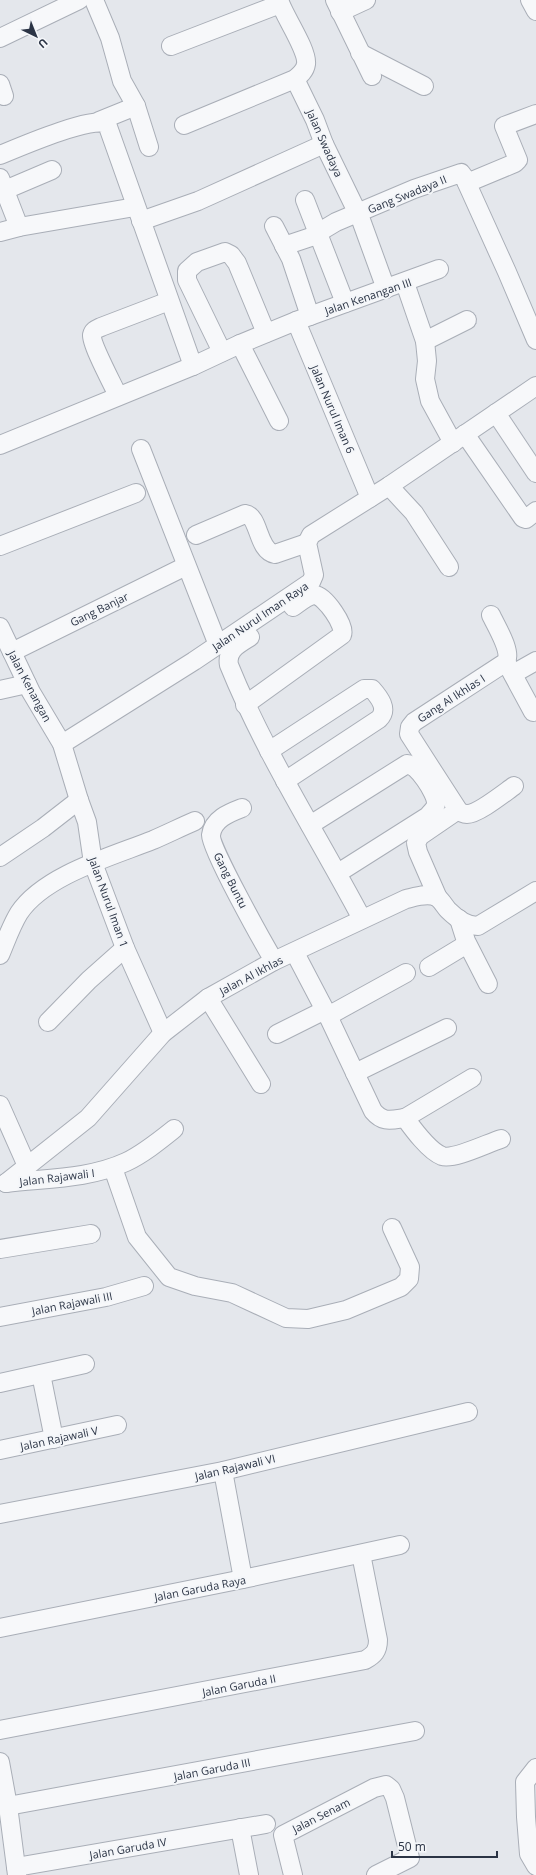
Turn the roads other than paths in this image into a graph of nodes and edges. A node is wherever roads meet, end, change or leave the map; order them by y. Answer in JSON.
{"nodes":[{"id":1,"x":79,"y":0,"type":"edge"},
{"id":2,"x":94,"y":0,"type":"edge"},
{"id":3,"x":366,"y":0,"type":"edge"},
{"id":4,"x":530,"y":0,"type":"edge"},
{"id":5,"x":280,"y":2,"type":"edge"},
{"id":6,"x":338,"y":6,"type":"edge"},
{"id":7,"x":536,"y":11,"type":"edge"},
{"id":8,"x":0,"y":38,"type":"edge"},
{"id":9,"x":171,"y":46,"type":"dead end"},
{"id":10,"x":360,"y":53,"type":"junction"},
{"id":11,"x":372,"y":76,"type":"dead end"},
{"id":12,"x":295,"y":79,"type":"junction"},
{"id":13,"x":424,"y":86,"type":"dead end"},
{"id":14,"x":136,"y":106,"type":"junction"},
{"id":15,"x":536,"y":114,"type":"edge"},
{"id":16,"x":99,"y":121,"type":"junction"},
{"id":17,"x":184,"y":125,"type":"dead end"},
{"id":18,"x":324,"y":144,"type":"junction"},
{"id":19,"x":149,"y":147,"type":"dead end"},
{"id":20,"x":0,"y":155,"type":"edge"},
{"id":21,"x":52,"y":170,"type":"dead end"},
{"id":22,"x":467,"y":183,"type":"junction"},
{"id":23,"x":2,"y":184,"type":"edge"},
{"id":24,"x":305,"y":200,"type":"dead end"},
{"id":25,"x":138,"y":214,"type":"junction"},
{"id":26,"x":358,"y":214,"type":"junction"},
{"id":27,"x":274,"y":226,"type":"dead end"},
{"id":28,"x":19,"y":227,"type":"junction"},
{"id":29,"x":0,"y":232,"type":"edge"},
{"id":30,"x":318,"y":233,"type":"junction"},
{"id":31,"x":284,"y":246,"type":"junction"},
{"id":32,"x":439,"y":269,"type":"dead end"},
{"id":33,"x":405,"y":283,"type":"junction"},
{"id":34,"x":386,"y":289,"type":"junction"},
{"id":35,"x":169,"y":301,"type":"junction"},
{"id":36,"x":345,"y":303,"type":"junction"},
{"id":37,"x":303,"y":318,"type":"junction"},
{"id":38,"x":467,"y":320,"type":"dead end"},
{"id":39,"x":266,"y":333,"type":"junction"},
{"id":40,"x":536,"y":340,"type":"edge"},
{"id":41,"x":425,"y":341,"type":"junction"},
{"id":42,"x":240,"y":344,"type":"junction"},
{"id":43,"x":222,"y":352,"type":"junction"},
{"id":44,"x":193,"y":366,"type":"junction"},
{"id":45,"x":536,"y":386,"type":"edge"},
{"id":46,"x":118,"y":396,"type":"junction"},
{"id":47,"x":496,"y":413,"type":"junction"},
{"id":48,"x":279,"y":421,"type":"dead end"},
{"id":49,"x":459,"y":438,"type":"junction"},
{"id":50,"x":0,"y":445,"type":"edge"},
{"id":51,"x":141,"y":449,"type":"dead end"},
{"id":52,"x":536,"y":473,"type":"edge"},
{"id":53,"x":389,"y":486,"type":"junction"},
{"id":54,"x":136,"y":493,"type":"dead end"},
{"id":55,"x":370,"y":498,"type":"junction"},
{"id":56,"x":536,"y":511,"type":"edge"},
{"id":57,"x":196,"y":535,"type":"dead end"},
{"id":58,"x":307,"y":543,"type":"junction"},
{"id":59,"x":0,"y":546,"type":"edge"},
{"id":60,"x":186,"y":566,"type":"junction"},
{"id":61,"x":449,"y":567,"type":"dead end"},
{"id":62,"x":491,"y":615,"type":"dead end"},
{"id":63,"x":0,"y":629,"type":"edge"},
{"id":64,"x":218,"y":645,"type":"junction"},
{"id":65,"x":12,"y":652,"type":"junction"},
{"id":66,"x":536,"y":661,"type":"edge"},
{"id":67,"x":509,"y":668,"type":"junction"},
{"id":68,"x":27,"y":684,"type":"junction"},
{"id":69,"x":0,"y":690,"type":"edge"},
{"id":70,"x":245,"y":705,"type":"junction"},
{"id":71,"x":533,"y":712,"type":"dead end"},
{"id":72,"x":62,"y":744,"type":"junction"},
{"id":73,"x":268,"y":751,"type":"junction"},
{"id":74,"x":285,"y":781,"type":"junction"},
{"id":75,"x":514,"y":786,"type":"dead end"},
{"id":76,"x":79,"y":800,"type":"junction"},
{"id":77,"x":242,"y":808,"type":"dead end"},
{"id":78,"x":458,"y":810,"type":"junction"},
{"id":79,"x":195,"y":821,"type":"dead end"},
{"id":80,"x":310,"y":825,"type":"junction"},
{"id":81,"x":0,"y":857,"type":"edge"},
{"id":82,"x":93,"y":863,"type":"junction"},
{"id":83,"x":338,"y":873,"type":"junction"},
{"id":84,"x":536,"y":890,"type":"edge"},
{"id":85,"x":438,"y":898,"type":"junction"},
{"id":86,"x":362,"y":919,"type":"junction"},
{"id":87,"x":459,"y":919,"type":"junction"},
{"id":88,"x":467,"y":944,"type":"junction"},
{"id":89,"x":125,"y":948,"type":"junction"},
{"id":90,"x":295,"y":953,"type":"junction"},
{"id":91,"x":0,"y":955,"type":"edge"},
{"id":92,"x":274,"y":961,"type":"junction"},
{"id":93,"x":429,"y":967,"type":"dead end"},
{"id":94,"x":406,"y":974,"type":"dead end"},
{"id":95,"x":488,"y":984,"type":"dead end"},
{"id":96,"x":208,"y":998,"type":"junction"},
{"id":97,"x":326,"y":1013,"type":"junction"},
{"id":98,"x":48,"y":1022,"type":"dead end"},
{"id":99,"x":447,"y":1028,"type":"dead end"},
{"id":100,"x":163,"y":1033,"type":"junction"},
{"id":101,"x":277,"y":1034,"type":"dead end"},
{"id":102,"x":355,"y":1073,"type":"junction"},
{"id":103,"x":472,"y":1078,"type":"dead end"},
{"id":104,"x":261,"y":1084,"type":"dead end"},
{"id":105,"x":0,"y":1106,"type":"edge"},
{"id":106,"x":405,"y":1118,"type":"junction"},
{"id":107,"x":174,"y":1129,"type":"dead end"},
{"id":108,"x":501,"y":1139,"type":"dead end"},
{"id":109,"x":27,"y":1166,"type":"junction"},
{"id":110,"x":113,"y":1168,"type":"junction"},
{"id":111,"x":3,"y":1185,"type":"edge"},
{"id":112,"x":392,"y":1228,"type":"dead end"},
{"id":113,"x":91,"y":1234,"type":"dead end"},
{"id":114,"x":0,"y":1249,"type":"edge"},
{"id":115,"x":144,"y":1286,"type":"dead end"},
{"id":116,"x":0,"y":1317,"type":"edge"},
{"id":117,"x":85,"y":1364,"type":"dead end"},
{"id":118,"x":40,"y":1374,"type":"junction"},
{"id":119,"x":0,"y":1382,"type":"edge"},
{"id":120,"x":468,"y":1412,"type":"dead end"},
{"id":121,"x":117,"y":1425,"type":"dead end"},
{"id":122,"x":54,"y":1439,"type":"junction"},
{"id":123,"x":0,"y":1450,"type":"edge"},
{"id":124,"x":223,"y":1471,"type":"junction"},
{"id":125,"x":0,"y":1514,"type":"edge"},
{"id":126,"x":400,"y":1545,"type":"dead end"},
{"id":127,"x":361,"y":1554,"type":"junction"},
{"id":128,"x":243,"y":1579,"type":"junction"},
{"id":129,"x":0,"y":1628,"type":"edge"},
{"id":130,"x":0,"y":1730,"type":"edge"},
{"id":131,"x":415,"y":1731,"type":"dead end"},
{"id":132,"x":0,"y":1762,"type":"edge"},
{"id":133,"x":536,"y":1768,"type":"edge"},
{"id":134,"x":8,"y":1806,"type":"junction"},
{"id":135,"x":266,"y":1824,"type":"dead end"},
{"id":136,"x":240,"y":1828,"type":"junction"},
{"id":137,"x":534,"y":1857,"type":"edge"},
{"id":138,"x":17,"y":1871,"type":"edge"},
{"id":139,"x":249,"y":1875,"type":"edge"},
{"id":140,"x":293,"y":1875,"type":"edge"},
{"id":141,"x":376,"y":1875,"type":"edge"}],
"edges":[{"from":1,"to":8,"type":"street"},
{"from":2,"to":14,"type":"street"},
{"from":3,"to":6,"type":"street"},
{"from":4,"to":7,"type":"street"},
{"from":5,"to":9,"type":"street"},
{"from":5,"to":12,"type":"street"},
{"from":6,"to":10,"type":"street"},
{"from":10,"to":11,"type":"street"},
{"from":10,"to":13,"type":"street"},
{"from":12,"to":17,"type":"street"},
{"from":12,"to":18,"type":"street","name":"Jalan Swadaya"},
{"from":14,"to":16,"type":"street"},
{"from":14,"to":19,"type":"street"},
{"from":15,"to":22,"type":"street"},
{"from":16,"to":20,"type":"street"},
{"from":16,"to":25,"type":"street"},
{"from":18,"to":25,"type":"street"},
{"from":18,"to":26,"type":"street","name":"Jalan Swadaya"},
{"from":21,"to":23,"type":"street"},
{"from":22,"to":26,"type":"street","name":"Gang Swadaya II"},
{"from":22,"to":40,"type":"street"},
{"from":23,"to":28,"type":"street"},
{"from":24,"to":30,"type":"street"},
{"from":25,"to":28,"type":"street"},
{"from":25,"to":35,"type":"street"},
{"from":26,"to":30,"type":"street"},
{"from":26,"to":34,"type":"street","name":"Jalan Swadaya"},
{"from":27,"to":31,"type":"street","name":"Jalan Nurul Iman 6"},
{"from":28,"to":29,"type":"street"},
{"from":30,"to":31,"type":"street"},
{"from":30,"to":36,"type":"street"},
{"from":31,"to":37,"type":"street","name":"Jalan Nurul Iman 6"},
{"from":32,"to":33,"type":"street","name":"Jalan Kenangan III"},
{"from":33,"to":34,"type":"street","name":"Jalan Kenangan III"},
{"from":33,"to":41,"type":"street"},
{"from":34,"to":36,"type":"street","name":"Jalan Kenangan III"},
{"from":35,"to":44,"type":"street"},
{"from":35,"to":46,"type":"street"},
{"from":36,"to":37,"type":"street","name":"Jalan Kenangan III"},
{"from":37,"to":39,"type":"street","name":"Jalan Kenangan III"},
{"from":37,"to":55,"type":"street","name":"Jalan Nurul Iman 6"},
{"from":38,"to":41,"type":"street"},
{"from":39,"to":42,"type":"street","name":"Jalan Kenangan III"},
{"from":39,"to":43,"type":"street"},
{"from":41,"to":49,"type":"street"},
{"from":42,"to":43,"type":"street","name":"Jalan Kenangan III"},
{"from":42,"to":48,"type":"street"},
{"from":43,"to":44,"type":"street","name":"Jalan Kenangan III"},
{"from":44,"to":46,"type":"street","name":"Jalan Kenangan III"},
{"from":45,"to":47,"type":"street"},
{"from":46,"to":50,"type":"street","name":"Jalan Kenangan III"},
{"from":47,"to":49,"type":"street"},
{"from":47,"to":52,"type":"street"},
{"from":49,"to":53,"type":"street"},
{"from":49,"to":56,"type":"street"},
{"from":51,"to":60,"type":"street"},
{"from":53,"to":55,"type":"street"},
{"from":53,"to":61,"type":"street"},
{"from":54,"to":59,"type":"street"},
{"from":55,"to":58,"type":"street"},
{"from":57,"to":58,"type":"street"},
{"from":58,"to":64,"type":"street","name":"Jalan Nurul Iman Raya"},
{"from":60,"to":64,"type":"street"},
{"from":60,"to":65,"type":"street","name":"Gang Banjar"},
{"from":62,"to":67,"type":"street"},
{"from":63,"to":65,"type":"street","name":"Jalan Kenangan"},
{"from":64,"to":72,"type":"street","name":"Jalan Nurul Iman Raya"},
{"from":65,"to":68,"type":"street","name":"Jalan Kenangan"},
{"from":66,"to":67,"type":"street"},
{"from":67,"to":71,"type":"street"},
{"from":67,"to":78,"type":"street","name":"Gang Al Ikhlas I"},
{"from":68,"to":69,"type":"street"},
{"from":68,"to":72,"type":"street","name":"Jalan Kenangan"},
{"from":70,"to":70,"type":"street"},
{"from":70,"to":73,"type":"street"},
{"from":72,"to":76,"type":"street","name":"Jalan Nurul Iman 1"},
{"from":73,"to":74,"type":"street"},
{"from":73,"to":74,"type":"street"},
{"from":74,"to":80,"type":"street"},
{"from":75,"to":78,"type":"street"},
{"from":76,"to":81,"type":"street"},
{"from":76,"to":82,"type":"street","name":"Jalan Nurul Iman 1"},
{"from":77,"to":92,"type":"street","name":"Gang Buntu"},
{"from":78,"to":85,"type":"street"},
{"from":79,"to":82,"type":"street"},
{"from":80,"to":83,"type":"street"},
{"from":80,"to":83,"type":"street"},
{"from":82,"to":89,"type":"street","name":"Jalan Nurul Iman 1"},
{"from":82,"to":91,"type":"street"},
{"from":83,"to":86,"type":"street"},
{"from":84,"to":87,"type":"street"},
{"from":85,"to":86,"type":"street","name":"Jalan Al Ikhlas"},
{"from":85,"to":87,"type":"street"},
{"from":86,"to":90,"type":"street","name":"Jalan Al Ikhlas"},
{"from":87,"to":88,"type":"street"},
{"from":88,"to":93,"type":"street"},
{"from":88,"to":95,"type":"street"},
{"from":89,"to":98,"type":"street"},
{"from":89,"to":100,"type":"street","name":"Jalan Nurul Iman 1"},
{"from":90,"to":92,"type":"street","name":"Jalan Al Ikhlas"},
{"from":90,"to":97,"type":"street"},
{"from":92,"to":96,"type":"street","name":"Jalan Al Ikhlas"},
{"from":94,"to":97,"type":"street"},
{"from":96,"to":100,"type":"street","name":"Jalan Al Ikhlas"},
{"from":96,"to":104,"type":"street"},
{"from":97,"to":101,"type":"street"},
{"from":97,"to":102,"type":"street"},
{"from":99,"to":102,"type":"street"},
{"from":100,"to":109,"type":"street","name":"Jalan Al Ikhlas"},
{"from":102,"to":106,"type":"street"},
{"from":103,"to":106,"type":"street"},
{"from":105,"to":109,"type":"street"},
{"from":106,"to":108,"type":"street"},
{"from":107,"to":110,"type":"street","name":"Jalan Rajawali I"},
{"from":109,"to":111,"type":"street","name":"Jalan Al Ikhlas"},
{"from":110,"to":111,"type":"street","name":"Jalan Rajawali I"},
{"from":110,"to":112,"type":"street"},
{"from":113,"to":114,"type":"street"},
{"from":115,"to":116,"type":"street","name":"Jalan Rajawali III"},
{"from":117,"to":118,"type":"street"},
{"from":118,"to":119,"type":"street"},
{"from":118,"to":122,"type":"street"},
{"from":120,"to":124,"type":"street","name":"Jalan Rajawali VI"},
{"from":121,"to":122,"type":"street","name":"Jalan Rajawali V"},
{"from":122,"to":123,"type":"street","name":"Jalan Rajawali V"},
{"from":124,"to":125,"type":"street","name":"Jalan Rajawali VI"},
{"from":124,"to":128,"type":"street"},
{"from":126,"to":127,"type":"street","name":"Jalan Garuda Raya"},
{"from":127,"to":128,"type":"street","name":"Jalan Garuda Raya"},
{"from":127,"to":130,"type":"street","name":"Jalan Garuda II"},
{"from":128,"to":129,"type":"street","name":"Jalan Garuda Raya"},
{"from":131,"to":134,"type":"street","name":"Jalan Garuda III"},
{"from":132,"to":134,"type":"street"},
{"from":133,"to":137,"type":"street"},
{"from":134,"to":138,"type":"street"},
{"from":135,"to":136,"type":"street","name":"Jalan Garuda IV"},
{"from":136,"to":138,"type":"street","name":"Jalan Garuda IV"},
{"from":136,"to":139,"type":"street"},
{"from":140,"to":141,"type":"street","name":"Jalan Senam"}]}
